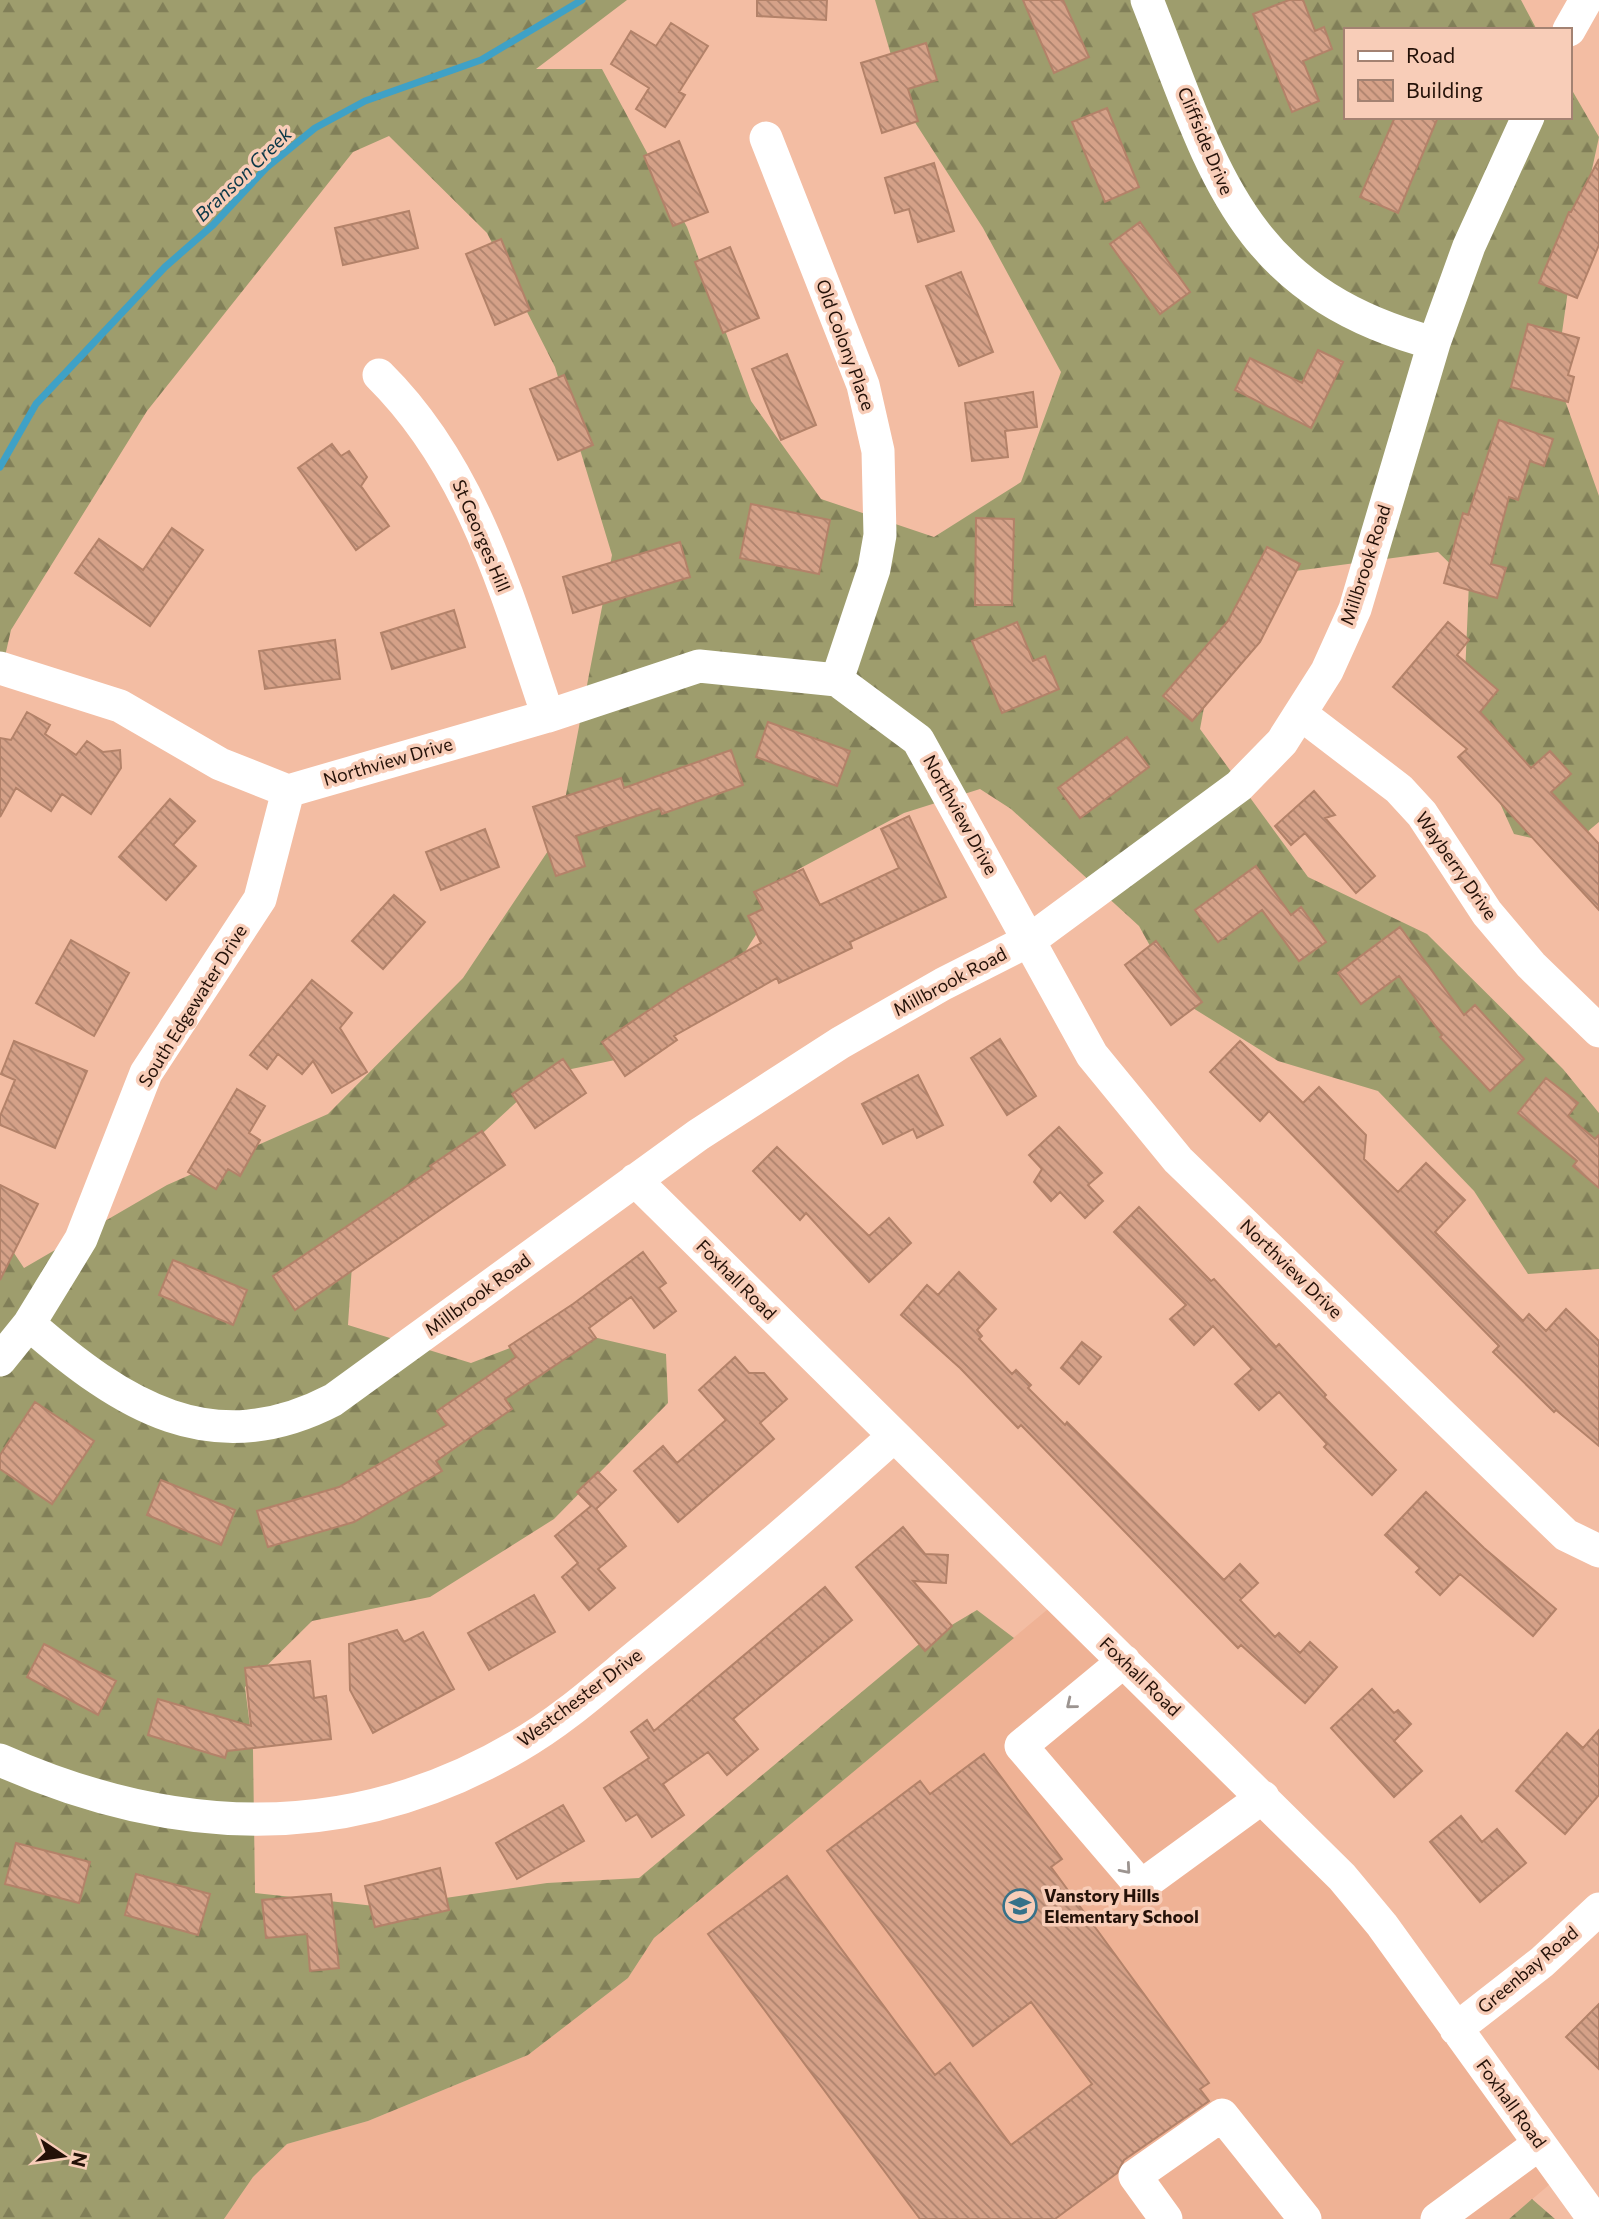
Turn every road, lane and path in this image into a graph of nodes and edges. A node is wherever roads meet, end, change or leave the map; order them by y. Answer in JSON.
{"nodes":[{"id":1,"x":1147,"y":0,"type":"edge"},
{"id":2,"x":1586,"y":0,"type":"edge"},
{"id":3,"x":1570,"y":28,"type":"edge"},
{"id":4,"x":1527,"y":119,"type":"edge"},
{"id":5,"x":766,"y":138,"type":"dead end"},
{"id":6,"x":1434,"y":343,"type":"junction"},
{"id":7,"x":379,"y":375,"type":"dead end"},
{"id":8,"x":0,"y":668,"type":"edge"},
{"id":9,"x":837,"y":680,"type":"junction"},
{"id":10,"x":1301,"y":715,"type":"junction"},
{"id":11,"x":548,"y":716,"type":"junction"},
{"id":12,"x":288,"y":791,"type":"junction"},
{"id":13,"x":1030,"y":940,"type":"junction"},
{"id":14,"x":1599,"y":1031,"type":"edge"},
{"id":15,"x":635,"y":1180,"type":"junction"},
{"id":16,"x":29,"y":1324,"type":"junction"},
{"id":17,"x":0,"y":1360,"type":"edge"},
{"id":18,"x":894,"y":1436,"type":"junction"},
{"id":19,"x":1599,"y":1550,"type":"edge"},
{"id":20,"x":1124,"y":1661,"type":"junction"},
{"id":21,"x":0,"y":1760,"type":"edge"},
{"id":22,"x":1263,"y":1797,"type":"junction"},
{"id":23,"x":1599,"y":1909,"type":"edge"},
{"id":24,"x":1456,"y":2028,"type":"junction"},
{"id":25,"x":1539,"y":2144,"type":"junction"},
{"id":26,"x":1166,"y":2219,"type":"edge"},
{"id":27,"x":1305,"y":2219,"type":"edge"},
{"id":28,"x":1437,"y":2219,"type":"edge"},
{"id":29,"x":1594,"y":2219,"type":"edge"}],
"edges":[{"from":1,"to":6,"type":"street","name":"Cliffside Drive"},
{"from":2,"to":3,"type":"street"},
{"from":4,"to":6,"type":"street","name":"Millbrook Road"},
{"from":5,"to":9,"type":"street","name":"Old Colony Place"},
{"from":6,"to":10,"type":"street","name":"Millbrook Road"},
{"from":7,"to":11,"type":"street","name":"St Georges Hill"},
{"from":8,"to":12,"type":"street"},
{"from":9,"to":11,"type":"street","name":"Northview Drive"},
{"from":9,"to":13,"type":"street","name":"Northview Drive"},
{"from":10,"to":13,"type":"street","name":"Millbrook Road"},
{"from":10,"to":14,"type":"street","name":"Wayberry Drive"},
{"from":11,"to":12,"type":"street","name":"Northview Drive"},
{"from":12,"to":16,"type":"street","name":"South Edgewater Drive"},
{"from":13,"to":15,"type":"street","name":"Millbrook Road"},
{"from":13,"to":19,"type":"street","name":"Northview Drive"},
{"from":15,"to":16,"type":"street","name":"Millbrook Road"},
{"from":15,"to":18,"type":"street","name":"Foxhall Road"},
{"from":16,"to":17,"type":"street","name":"South Edgewater Drive"},
{"from":18,"to":20,"type":"street","name":"Foxhall Road"},
{"from":18,"to":21,"type":"street","name":"Westchester Drive"},
{"from":20,"to":22,"type":"street","name":"Foxhall Road"},
{"from":20,"to":22,"type":"street","one_way":true},
{"from":22,"to":24,"type":"street","name":"Foxhall Road"},
{"from":23,"to":24,"type":"street","name":"Greenbay Road"},
{"from":24,"to":25,"type":"street","name":"Foxhall Road"},
{"from":25,"to":28,"type":"street"},
{"from":25,"to":29,"type":"street","name":"Foxhall Road"},
{"from":26,"to":27,"type":"street"}]}
